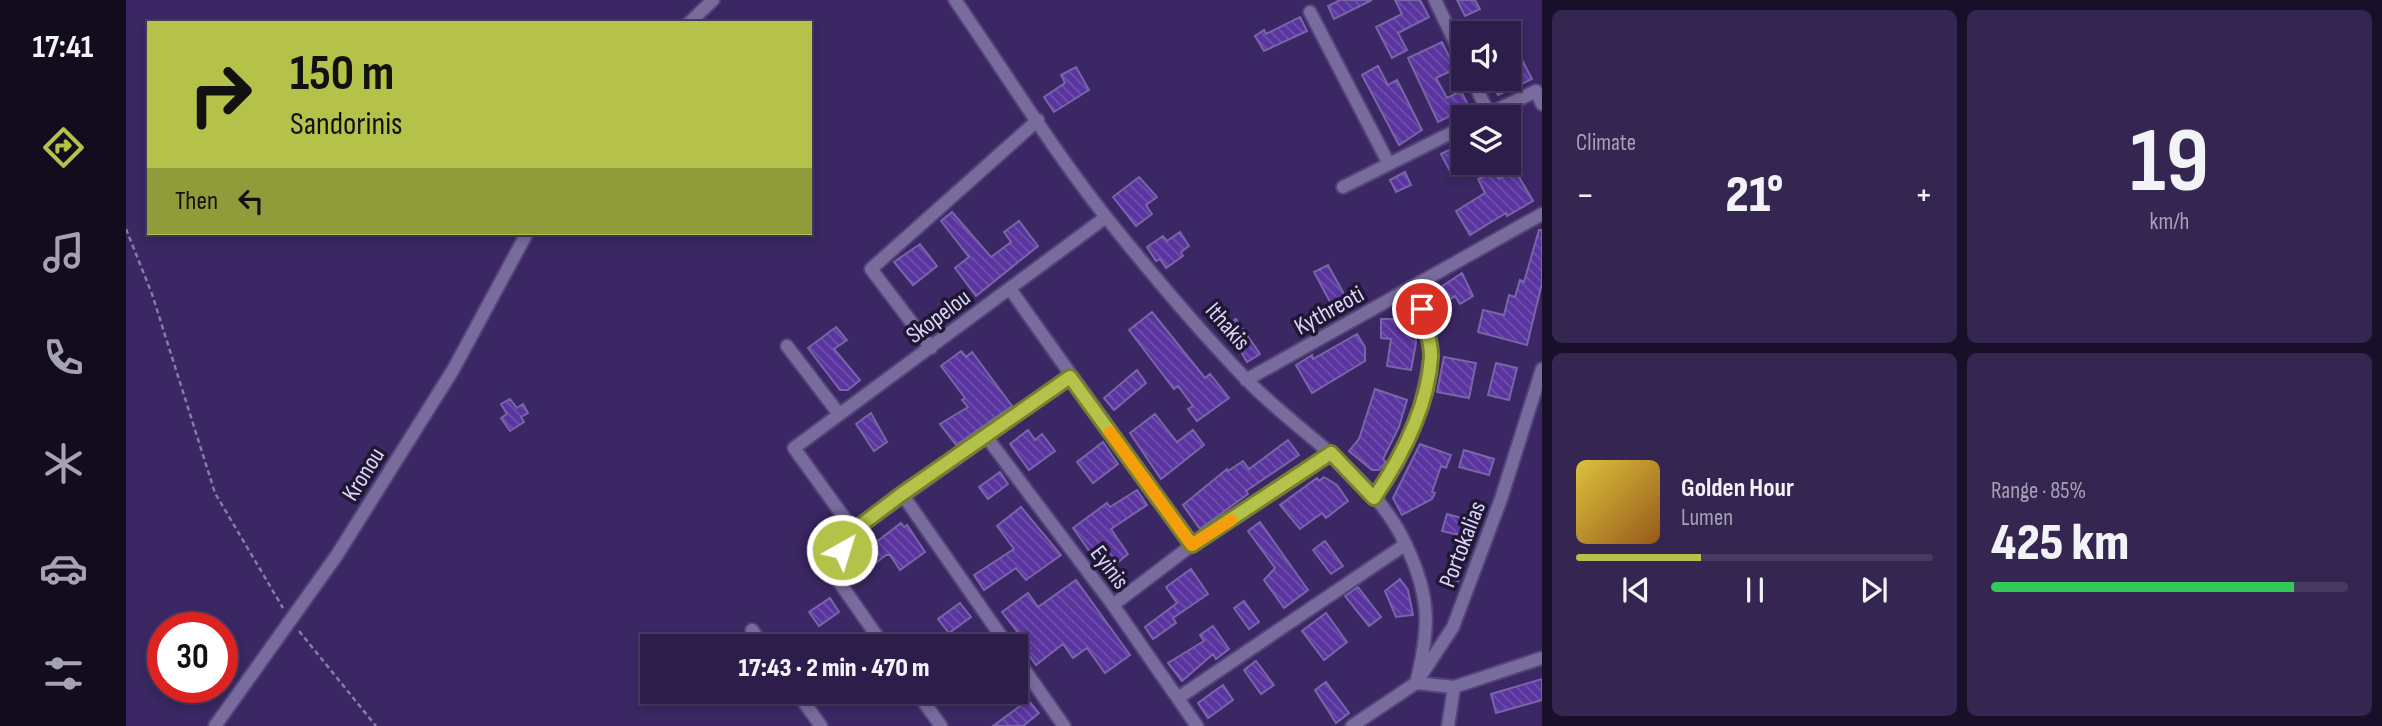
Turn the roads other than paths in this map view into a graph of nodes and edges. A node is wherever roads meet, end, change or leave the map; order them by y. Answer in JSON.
{"nodes":[{"id":1,"x":713,"y":0,"type":"edge"},
{"id":2,"x":954,"y":0,"type":"edge"},
{"id":3,"x":1435,"y":0,"type":"edge"},
{"id":4,"x":1310,"y":12,"type":"dead end"},
{"id":5,"x":691,"y":21,"type":"edge"},
{"id":6,"x":1451,"y":34,"type":"edge"},
{"id":7,"x":1542,"y":104,"type":"edge"},
{"id":8,"x":1507,"y":105,"type":"edge"},
{"id":9,"x":1038,"y":120,"type":"junction"},
{"id":10,"x":1451,"y":133,"type":"edge"},
{"id":11,"x":1389,"y":164,"type":"junction"},
{"id":12,"x":1343,"y":187,"type":"dead end"},
{"id":13,"x":1542,"y":214,"type":"edge"},
{"id":14,"x":1106,"y":217,"type":"junction"},
{"id":15,"x":526,"y":235,"type":"edge"},
{"id":16,"x":1417,"y":286,"type":"junction"},
{"id":17,"x":1010,"y":289,"type":"junction"},
{"id":18,"x":787,"y":346,"type":"dead end"},
{"id":19,"x":931,"y":348,"type":"junction"},
{"id":20,"x":1542,"y":369,"type":"edge"},
{"id":21,"x":1070,"y":377,"type":"junction"},
{"id":22,"x":1246,"y":380,"type":"junction"},
{"id":23,"x":839,"y":414,"type":"junction"},
{"id":24,"x":985,"y":435,"type":"junction"},
{"id":25,"x":1331,"y":453,"type":"junction"},
{"id":26,"x":902,"y":494,"type":"junction"},
{"id":27,"x":1374,"y":498,"type":"junction"},
{"id":28,"x":853,"y":531,"type":"junction"},
{"id":29,"x":1406,"y":544,"type":"junction"},
{"id":30,"x":1192,"y":545,"type":"junction"},
{"id":31,"x":1112,"y":605,"type":"junction"},
{"id":32,"x":752,"y":630,"type":"dead end"},
{"id":33,"x":755,"y":634,"type":"edge"},
{"id":34,"x":876,"y":634,"type":"edge"},
{"id":35,"x":1000,"y":634,"type":"edge"},
{"id":36,"x":1542,"y":658,"type":"edge"},
{"id":37,"x":1028,"y":675,"type":"edge"},
{"id":38,"x":1416,"y":684,"type":"junction"},
{"id":39,"x":1454,"y":687,"type":"junction"},
{"id":40,"x":1178,"y":698,"type":"junction"},
{"id":41,"x":805,"y":704,"type":"edge"},
{"id":42,"x":925,"y":704,"type":"edge"},
{"id":43,"x":215,"y":726,"type":"edge"},
{"id":44,"x":821,"y":726,"type":"edge"},
{"id":45,"x":941,"y":726,"type":"edge"},
{"id":46,"x":1063,"y":726,"type":"edge"},
{"id":47,"x":1197,"y":726,"type":"edge"},
{"id":48,"x":1352,"y":726,"type":"edge"},
{"id":49,"x":1448,"y":726,"type":"edge"}],
"edges":[{"from":1,"to":5,"type":"street"},
{"from":2,"to":9,"type":"street","name":"Ithakis"},
{"from":3,"to":6,"type":"street"},
{"from":4,"to":11,"type":"street"},
{"from":7,"to":8,"type":"street"},
{"from":9,"to":14,"type":"street","name":"Ithakis"},
{"from":9,"to":19,"type":"street"},
{"from":10,"to":11,"type":"street"},
{"from":11,"to":12,"type":"street"},
{"from":13,"to":16,"type":"street","name":"Kythreoti"},
{"from":14,"to":17,"type":"street","name":"Skopelou"},
{"from":14,"to":22,"type":"street","name":"Ithakis"},
{"from":15,"to":43,"type":"street","name":"Kronou"},
{"from":16,"to":22,"type":"street","name":"Kythreoti"},
{"from":16,"to":27,"type":"street"},
{"from":17,"to":19,"type":"street","name":"Skopelou"},
{"from":17,"to":21,"type":"street"},
{"from":18,"to":23,"type":"street"},
{"from":19,"to":23,"type":"street","name":"Skopelou"},
{"from":20,"to":38,"type":"street","name":"Portokalias"},
{"from":21,"to":24,"type":"street"},
{"from":21,"to":30,"type":"street"},
{"from":22,"to":25,"type":"street","name":"Ithakis"},
{"from":23,"to":28,"type":"street","name":"Skopelou"},
{"from":24,"to":26,"type":"street"},
{"from":24,"to":31,"type":"street","name":"Eyinis"},
{"from":25,"to":27,"type":"street","name":"Ithakis"},
{"from":25,"to":30,"type":"street"},
{"from":26,"to":28,"type":"street"},
{"from":26,"to":35,"type":"street"},
{"from":27,"to":29,"type":"street","name":"Ithakis"},
{"from":28,"to":34,"type":"street"},
{"from":29,"to":38,"type":"street","name":"Ithakis"},
{"from":29,"to":40,"type":"street"},
{"from":30,"to":31,"type":"street"},
{"from":31,"to":40,"type":"street","name":"Eyinis"},
{"from":32,"to":33,"type":"street"},
{"from":36,"to":39,"type":"street"},
{"from":37,"to":46,"type":"street"},
{"from":38,"to":39,"type":"street"},
{"from":38,"to":48,"type":"street","name":"Portokalias"},
{"from":39,"to":49,"type":"street"},
{"from":40,"to":47,"type":"street","name":"Eyinis"},
{"from":41,"to":44,"type":"street"},
{"from":42,"to":45,"type":"street"}]}
